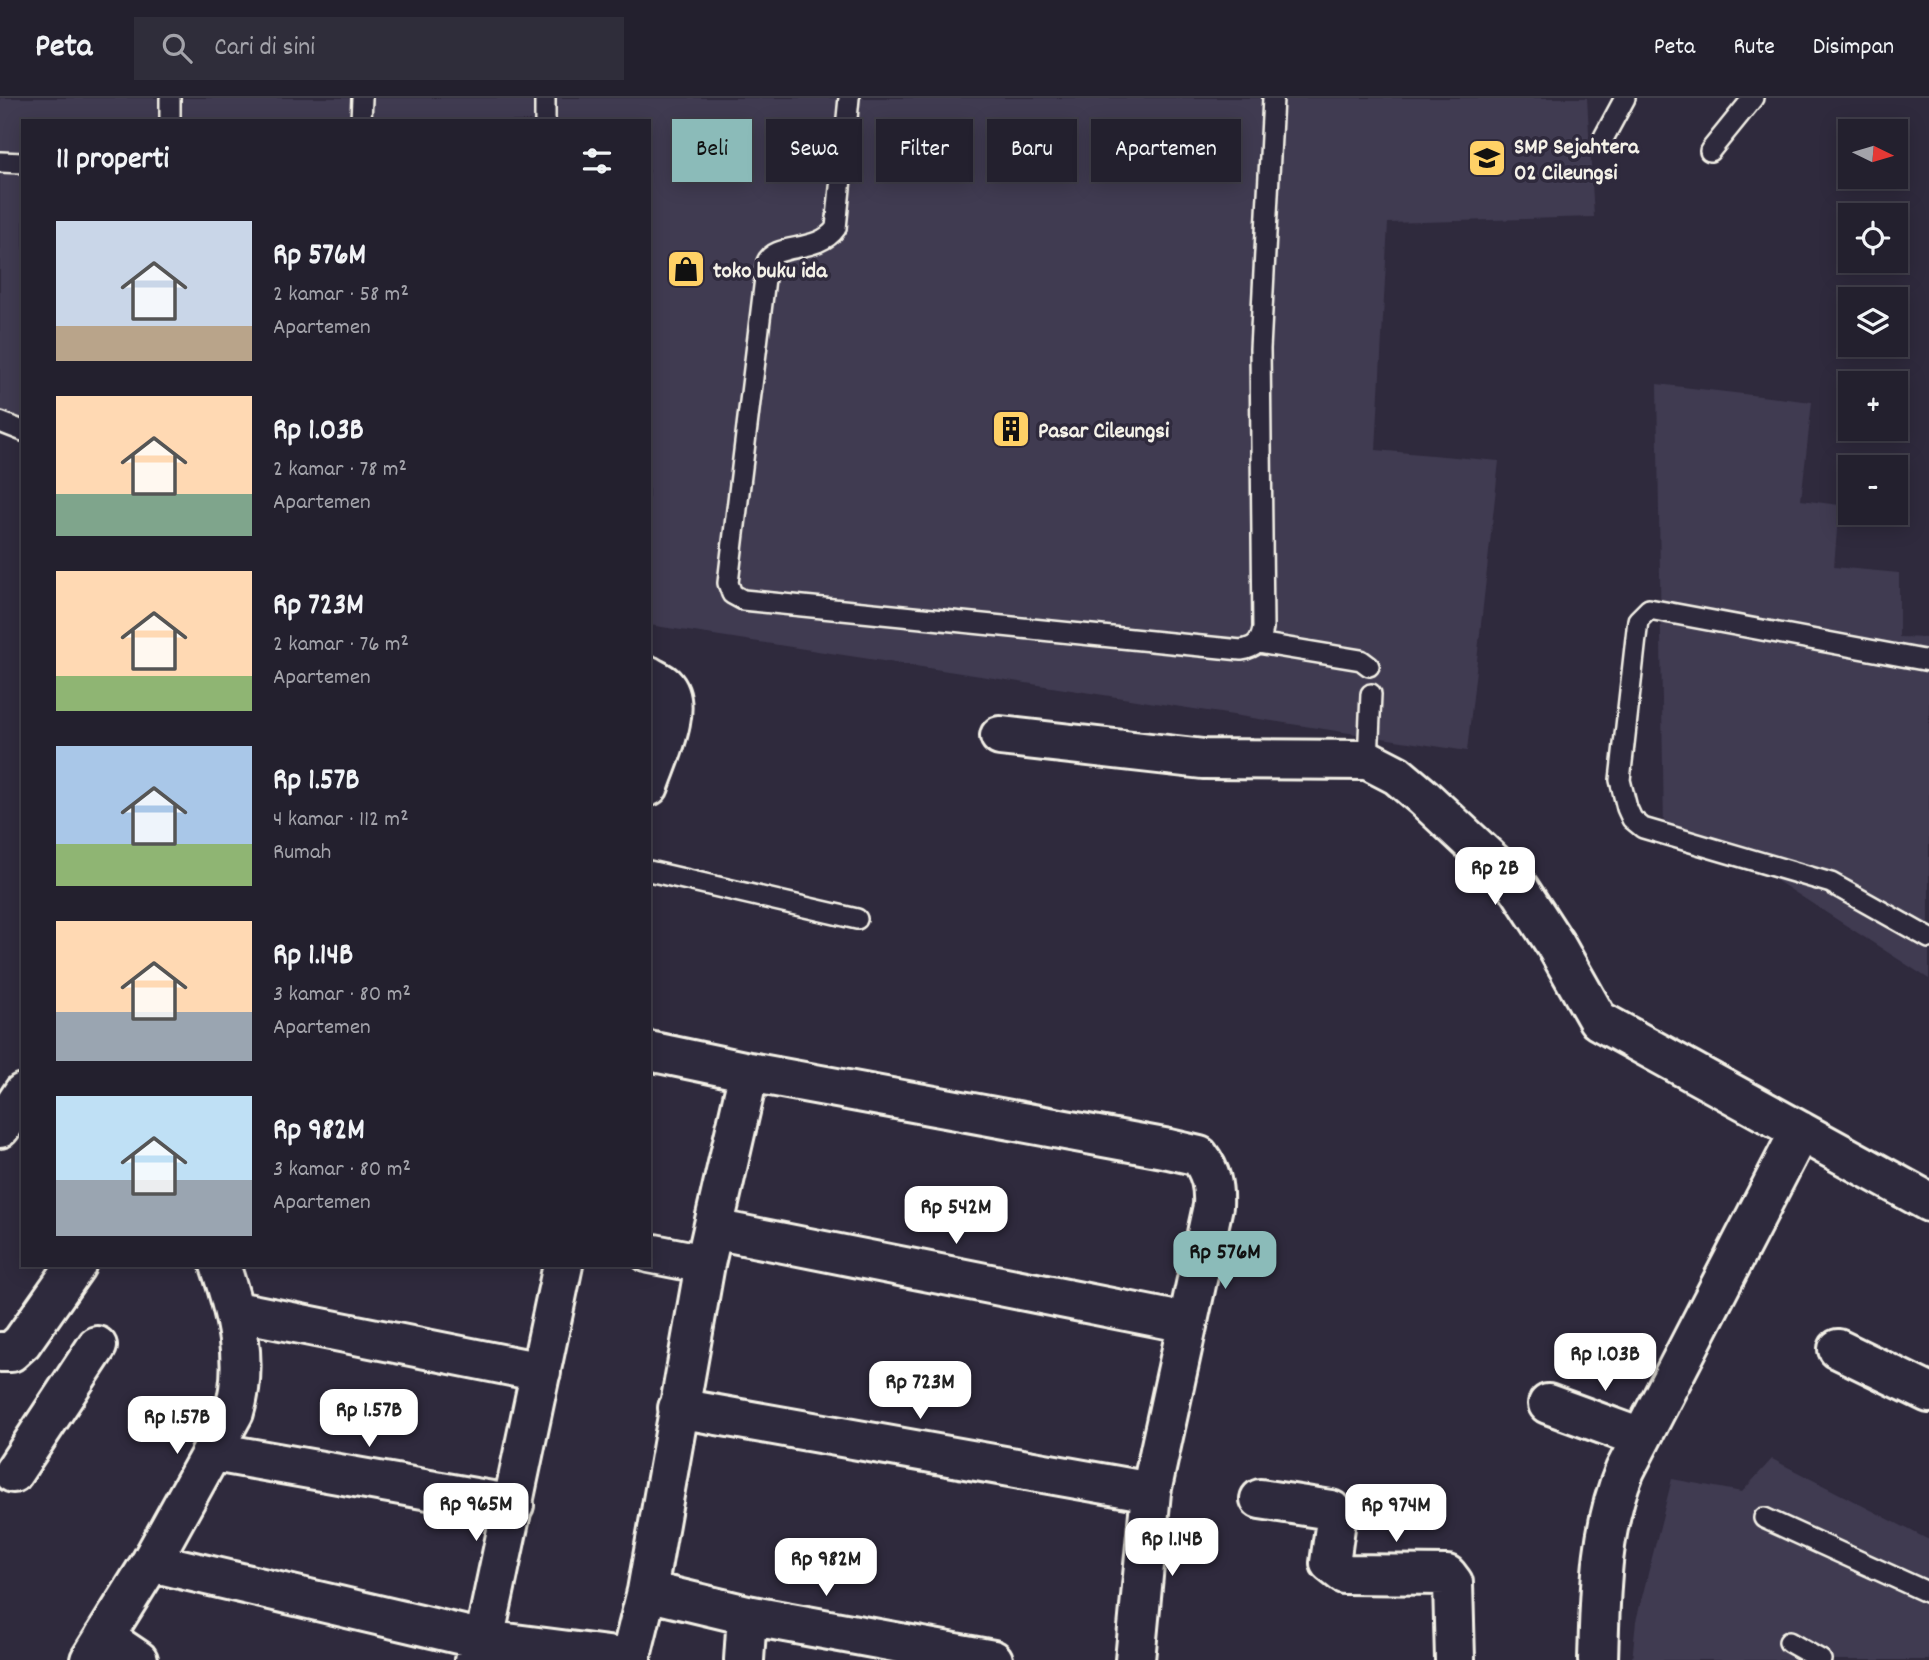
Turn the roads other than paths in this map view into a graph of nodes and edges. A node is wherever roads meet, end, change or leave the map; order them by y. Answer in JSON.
{"nodes":[{"id":1,"x":170,"y":98,"type":"edge"},
{"id":2,"x":362,"y":98,"type":"edge"},
{"id":3,"x":545,"y":98,"type":"edge"},
{"id":4,"x":849,"y":98,"type":"edge"},
{"id":5,"x":1273,"y":98,"type":"edge"},
{"id":6,"x":1625,"y":98,"type":"edge"},
{"id":7,"x":1754,"y":98,"type":"edge"},
{"id":8,"x":170,"y":119,"type":"edge"},
{"id":9,"x":361,"y":119,"type":"edge"},
{"id":10,"x":545,"y":119,"type":"edge"},
{"id":11,"x":1604,"y":136,"type":"dead end"},
{"id":12,"x":1710,"y":150,"type":"dead end"},
{"id":13,"x":0,"y":162,"type":"edge"},
{"id":14,"x":21,"y":163,"type":"edge"},
{"id":15,"x":0,"y":422,"type":"edge"},
{"id":16,"x":21,"y":431,"type":"edge"},
{"id":17,"x":1258,"y":643,"type":"junction"},
{"id":18,"x":1929,"y":661,"type":"edge"},
{"id":19,"x":1369,"y":666,"type":"dead end"},
{"id":20,"x":651,"y":677,"type":"edge"},
{"id":21,"x":1371,"y":694,"type":"dead end"},
{"id":22,"x":1000,"y":736,"type":"dead end"},
{"id":23,"x":1368,"y":760,"type":"junction"},
{"id":24,"x":651,"y":780,"type":"edge"},
{"id":25,"x":651,"y":871,"type":"edge"},
{"id":26,"x":857,"y":919,"type":"dead end"},
{"id":27,"x":1929,"y":938,"type":"edge"},
{"id":28,"x":651,"y":1051,"type":"edge"},
{"id":29,"x":749,"y":1072,"type":"junction"},
{"id":30,"x":21,"y":1096,"type":"edge"},
{"id":31,"x":0,"y":1128,"type":"edge"},
{"id":32,"x":1800,"y":1131,"type":"junction"},
{"id":33,"x":1929,"y":1202,"type":"edge"},
{"id":34,"x":709,"y":1247,"type":"junction"},
{"id":35,"x":651,"y":1253,"type":"edge"},
{"id":36,"x":75,"y":1267,"type":"edge"},
{"id":37,"x":221,"y":1267,"type":"edge"},
{"id":38,"x":563,"y":1267,"type":"edge"},
{"id":39,"x":236,"y":1311,"type":"junction"},
{"id":40,"x":1187,"y":1322,"type":"junction"},
{"id":41,"x":97,"y":1346,"type":"dead end"},
{"id":42,"x":1838,"y":1349,"type":"dead end"},
{"id":43,"x":0,"y":1352,"type":"edge"},
{"id":44,"x":541,"y":1372,"type":"junction"},
{"id":45,"x":1929,"y":1393,"type":"edge"},
{"id":46,"x":1548,"y":1404,"type":"dead end"},
{"id":47,"x":678,"y":1408,"type":"junction"},
{"id":48,"x":1641,"y":1438,"type":"junction"},
{"id":49,"x":214,"y":1452,"type":"junction"},
{"id":50,"x":4,"y":1478,"type":"edge"},
{"id":51,"x":1151,"y":1492,"type":"junction"},
{"id":52,"x":1260,"y":1499,"type":"dead end"},
{"id":53,"x":514,"y":1505,"type":"junction"},
{"id":54,"x":1764,"y":1518,"type":"dead end"},
{"id":55,"x":151,"y":1562,"type":"junction"},
{"id":56,"x":647,"y":1591,"type":"junction"},
{"id":57,"x":1929,"y":1593,"type":"edge"},
{"id":58,"x":747,"y":1615,"type":"junction"},
{"id":59,"x":1789,"y":1642,"type":"dead end"},
{"id":60,"x":97,"y":1648,"type":"edge"},
{"id":61,"x":870,"y":1648,"type":"edge"},
{"id":62,"x":479,"y":1650,"type":"edge"},
{"id":63,"x":631,"y":1659,"type":"edge"},
{"id":64,"x":138,"y":1660,"type":"edge"},
{"id":65,"x":744,"y":1660,"type":"edge"},
{"id":66,"x":993,"y":1660,"type":"edge"},
{"id":67,"x":1135,"y":1660,"type":"edge"},
{"id":68,"x":1455,"y":1660,"type":"edge"},
{"id":69,"x":1598,"y":1660,"type":"edge"},
{"id":70,"x":1821,"y":1660,"type":"edge"}],
"edges":[{"from":1,"to":8,"type":"lane"},
{"from":2,"to":9,"type":"lane"},
{"from":3,"to":10,"type":"lane"},
{"from":4,"to":17,"type":"lane"},
{"from":5,"to":17,"type":"lane"},
{"from":6,"to":11,"type":"lane"},
{"from":7,"to":12,"type":"lane"},
{"from":13,"to":14,"type":"lane"},
{"from":15,"to":16,"type":"lane"},
{"from":17,"to":19,"type":"lane"},
{"from":18,"to":27,"type":"lane"},
{"from":20,"to":24,"type":"street"},
{"from":21,"to":23,"type":"lane"},
{"from":22,"to":23,"type":"street"},
{"from":23,"to":32,"type":"street"},
{"from":25,"to":26,"type":"lane"},
{"from":28,"to":29,"type":"street"},
{"from":29,"to":34,"type":"street"},
{"from":29,"to":40,"type":"street"},
{"from":30,"to":31,"type":"street"},
{"from":32,"to":33,"type":"street"},
{"from":32,"to":48,"type":"street"},
{"from":34,"to":35,"type":"street"},
{"from":34,"to":40,"type":"street"},
{"from":34,"to":47,"type":"street"},
{"from":36,"to":43,"type":"street"},
{"from":37,"to":39,"type":"street"},
{"from":38,"to":44,"type":"street"},
{"from":39,"to":44,"type":"street"},
{"from":39,"to":49,"type":"street"},
{"from":40,"to":51,"type":"street"},
{"from":41,"to":50,"type":"street"},
{"from":42,"to":45,"type":"street"},
{"from":44,"to":53,"type":"street"},
{"from":46,"to":48,"type":"street"},
{"from":47,"to":51,"type":"street"},
{"from":47,"to":56,"type":"street"},
{"from":48,"to":69,"type":"street"},
{"from":49,"to":53,"type":"street"},
{"from":49,"to":55,"type":"street"},
{"from":51,"to":67,"type":"street"},
{"from":52,"to":68,"type":"street"},
{"from":53,"to":62,"type":"street"},
{"from":54,"to":57,"type":"lane"},
{"from":55,"to":60,"type":"street"},
{"from":55,"to":62,"type":"street"},
{"from":56,"to":58,"type":"street"},
{"from":56,"to":63,"type":"street"},
{"from":58,"to":61,"type":"street"},
{"from":58,"to":65,"type":"street"},
{"from":59,"to":70,"type":"lane"},
{"from":60,"to":64,"type":"street"},
{"from":61,"to":66,"type":"street"},
{"from":62,"to":63,"type":"street"}]}
